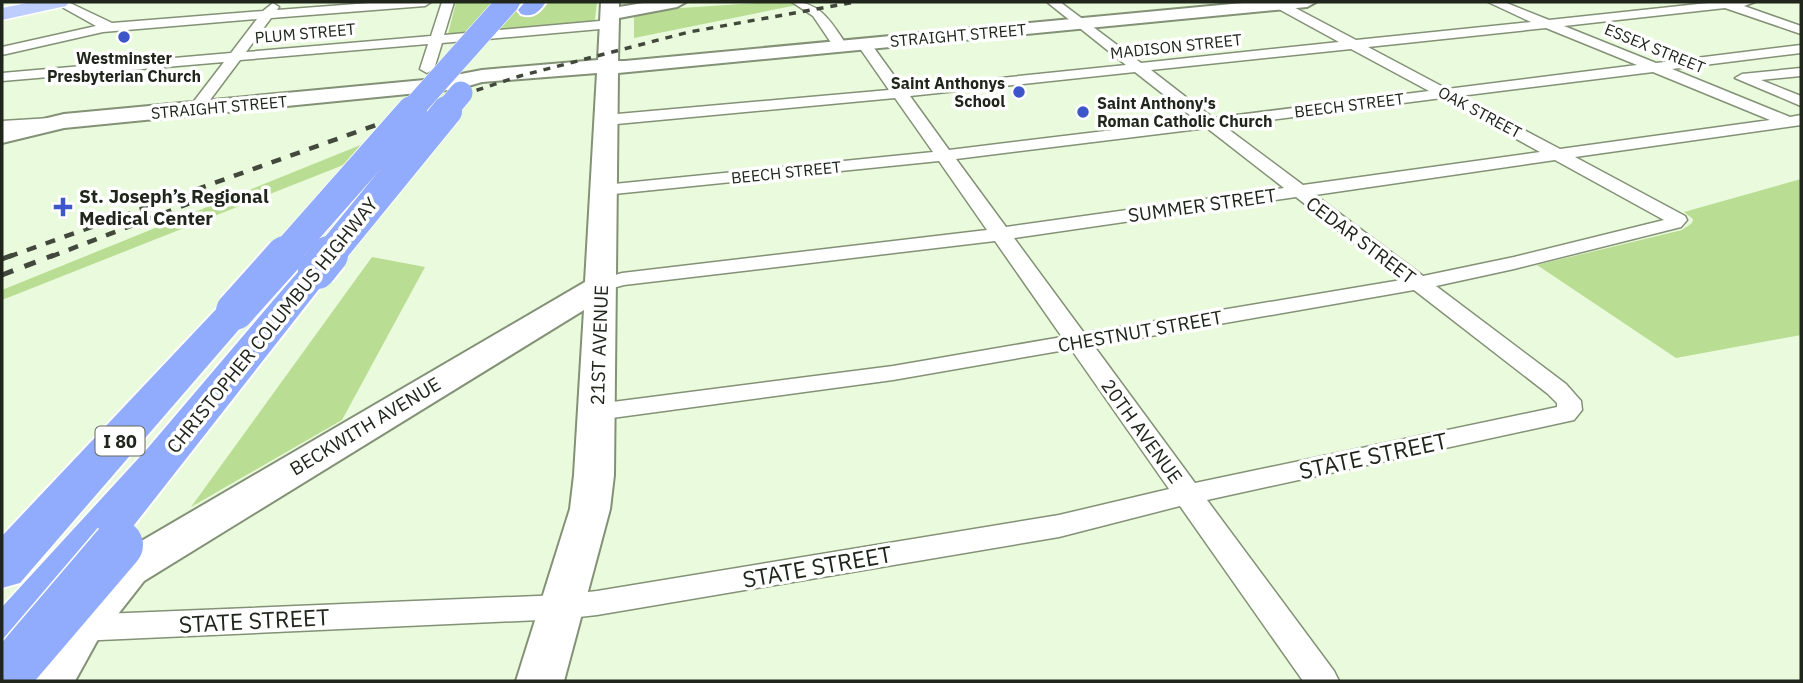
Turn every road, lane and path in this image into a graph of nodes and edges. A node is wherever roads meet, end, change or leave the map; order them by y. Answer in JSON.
{"nodes":[{"id":1,"x":59,"y":2,"type":"edge"},
{"id":2,"x":277,"y":2,"type":"edge"},
{"id":3,"x":425,"y":2,"type":"edge"},
{"id":4,"x":447,"y":2,"type":"edge"},
{"id":5,"x":500,"y":2,"type":"edge"},
{"id":6,"x":508,"y":2,"type":"edge"},
{"id":7,"x":536,"y":2,"type":"edge"},
{"id":8,"x":677,"y":2,"type":"edge"},
{"id":9,"x":798,"y":2,"type":"edge"},
{"id":10,"x":1053,"y":2,"type":"edge"},
{"id":11,"x":1307,"y":2,"type":"edge"},
{"id":12,"x":1494,"y":2,"type":"edge"},
{"id":13,"x":1749,"y":2,"type":"edge"},
{"id":14,"x":1721,"y":3,"type":"edge"},
{"id":15,"x":1279,"y":4,"type":"junction"},
{"id":16,"x":2,"y":14,"type":"edge"},
{"id":17,"x":268,"y":14,"type":"junction"},
{"id":18,"x":611,"y":14,"type":"edge"},
{"id":19,"x":1082,"y":23,"type":"junction"},
{"id":20,"x":1549,"y":23,"type":"junction"},
{"id":21,"x":109,"y":27,"type":"junction"},
{"id":22,"x":1801,"y":30,"type":"edge"},
{"id":23,"x":438,"y":39,"type":"junction"},
{"id":24,"x":1354,"y":45,"type":"junction"},
{"id":25,"x":852,"y":46,"type":"junction"},
{"id":26,"x":467,"y":48,"type":"junction"},
{"id":27,"x":1801,"y":49,"type":"edge"},
{"id":28,"x":2,"y":51,"type":"edge"},
{"id":29,"x":235,"y":57,"type":"junction"},
{"id":30,"x":1656,"y":67,"type":"junction"},
{"id":31,"x":608,"y":68,"type":"junction"},
{"id":32,"x":1139,"y":68,"type":"junction"},
{"id":33,"x":1801,"y":72,"type":"edge"},
{"id":34,"x":2,"y":77,"type":"edge"},
{"id":35,"x":431,"y":77,"type":"junction"},
{"id":36,"x":1742,"y":78,"type":"junction"},
{"id":37,"x":1698,"y":84,"type":"junction"},
{"id":38,"x":898,"y":93,"type":"junction"},
{"id":39,"x":1445,"y":93,"type":"junction"},
{"id":40,"x":1801,"y":102,"type":"edge"},
{"id":41,"x":196,"y":109,"type":"junction"},
{"id":42,"x":606,"y":120,"type":"junction"},
{"id":43,"x":1208,"y":122,"type":"junction"},
{"id":44,"x":51,"y":123,"type":"junction"},
{"id":45,"x":1797,"y":123,"type":"edge"},
{"id":46,"x":2,"y":126,"type":"edge"},
{"id":47,"x":2,"y":136,"type":"edge"},
{"id":48,"x":1559,"y":154,"type":"junction"},
{"id":49,"x":943,"y":156,"type":"junction"},
{"id":50,"x":604,"y":190,"type":"junction"},
{"id":51,"x":1297,"y":192,"type":"junction"},
{"id":52,"x":1678,"y":220,"type":"joint"},
{"id":53,"x":1001,"y":234,"type":"junction"},
{"id":54,"x":1418,"y":283,"type":"junction"},
{"id":55,"x":602,"y":285,"type":"junction"},
{"id":56,"x":235,"y":311,"type":"junction"},
{"id":57,"x":1078,"y":342,"type":"junction"},
{"id":58,"x":1569,"y":401,"type":"joint"},
{"id":59,"x":597,"y":412,"type":"junction"},
{"id":60,"x":182,"y":436,"type":"junction"},
{"id":61,"x":1188,"y":494,"type":"junction"},
{"id":62,"x":2,"y":536,"type":"edge"},
{"id":63,"x":123,"y":557,"type":"junction"},
{"id":64,"x":2,"y":569,"type":"edge"},
{"id":65,"x":561,"y":607,"type":"junction"},
{"id":66,"x":46,"y":619,"type":"edge"},
{"id":67,"x":2,"y":649,"type":"edge"},
{"id":68,"x":2,"y":681,"type":"edge"},
{"id":69,"x":50,"y":681,"type":"edge"},
{"id":70,"x":540,"y":681,"type":"edge"},
{"id":71,"x":1322,"y":681,"type":"edge"}],
"edges":[{"from":1,"to":16,"type":"main road"},
{"from":1,"to":21,"type":"street"},
{"from":2,"to":17,"type":"street"},
{"from":3,"to":17,"type":"street"},
{"from":4,"to":23,"type":"street"},
{"from":5,"to":26,"type":"highway","bridge":true},
{"from":6,"to":26,"type":"highway","name":"CHRISTOPHER COLUMBUS HIGHWAY","number":"I 80","bridge":true},
{"from":7,"to":60,"type":"highway","name":"CHRISTOPHER COLUMBUS HIGHWAY","number":"I 80","bridge":true},
{"from":8,"to":18,"type":"street"},
{"from":9,"to":25,"type":"street","name":"20TH AVENUE"},
{"from":10,"to":19,"type":"street","name":"CEDAR STREET"},
{"from":11,"to":15,"type":"street","name":"STRAIGHT STREET"},
{"from":12,"to":20,"type":"street","name":"ESSEX STREET"},
{"from":13,"to":14,"type":"street","name":"MADISON STREET"},
{"from":14,"to":20,"type":"street","name":"MADISON STREET"},
{"from":14,"to":22,"type":"street"},
{"from":15,"to":19,"type":"street","name":"STRAIGHT STREET"},
{"from":15,"to":24,"type":"street","name":"OAK STREET"},
{"from":17,"to":21,"type":"street"},
{"from":17,"to":29,"type":"street"},
{"from":18,"to":23,"type":"street","name":"PLUM STREET"},
{"from":18,"to":31,"type":"street","name":"21ST AVENUE"},
{"from":19,"to":25,"type":"street","name":"STRAIGHT STREET"},
{"from":19,"to":32,"type":"street","name":"CEDAR STREET"},
{"from":20,"to":24,"type":"street","name":"MADISON STREET"},
{"from":20,"to":30,"type":"street","name":"ESSEX STREET"},
{"from":21,"to":28,"type":"street"},
{"from":23,"to":29,"type":"street","name":"PLUM STREET"},
{"from":23,"to":35,"type":"street"},
{"from":24,"to":32,"type":"street","name":"MADISON STREET"},
{"from":24,"to":39,"type":"street","name":"OAK STREET"},
{"from":25,"to":31,"type":"street","name":"STRAIGHT STREET"},
{"from":25,"to":38,"type":"street","name":"20TH AVENUE"},
{"from":26,"to":56,"type":"highway","name":"CHRISTOPHER COLUMBUS HIGHWAY","number":"I 80","bridge":true},
{"from":27,"to":30,"type":"street","name":"BEECH STREET"},
{"from":29,"to":34,"type":"street","name":"PLUM STREET"},
{"from":29,"to":41,"type":"street"},
{"from":30,"to":37,"type":"street","name":"ESSEX STREET"},
{"from":30,"to":39,"type":"street","name":"BEECH STREET"},
{"from":31,"to":35,"type":"street","name":"STRAIGHT STREET"},
{"from":31,"to":42,"type":"street","name":"21ST AVENUE"},
{"from":32,"to":38,"type":"street","name":"MADISON STREET"},
{"from":32,"to":43,"type":"street","name":"CEDAR STREET"},
{"from":33,"to":36,"type":"street"},
{"from":35,"to":41,"type":"street","name":"STRAIGHT STREET"},
{"from":36,"to":37,"type":"street"},
{"from":36,"to":40,"type":"street"},
{"from":37,"to":45,"type":"street","name":"ESSEX STREET"},
{"from":38,"to":42,"type":"street","name":"MADISON STREET"},
{"from":38,"to":49,"type":"street","name":"20TH AVENUE"},
{"from":39,"to":43,"type":"street","name":"BEECH STREET"},
{"from":39,"to":48,"type":"street","name":"OAK STREET"},
{"from":41,"to":44,"type":"street","name":"STRAIGHT STREET"},
{"from":42,"to":50,"type":"street","name":"21ST AVENUE"},
{"from":43,"to":49,"type":"street","name":"BEECH STREET"},
{"from":43,"to":51,"type":"street","name":"CEDAR STREET"},
{"from":44,"to":46,"type":"street","name":"STRAIGHT STREET"},
{"from":44,"to":47,"type":"street"},
{"from":45,"to":48,"type":"street","name":"SUMMER STREET"},
{"from":48,"to":51,"type":"street","name":"SUMMER STREET"},
{"from":48,"to":52,"type":"street","name":"OAK STREET"},
{"from":49,"to":50,"type":"street","name":"BEECH STREET"},
{"from":49,"to":53,"type":"street","name":"20TH AVENUE"},
{"from":50,"to":55,"type":"street","name":"21ST AVENUE"},
{"from":51,"to":53,"type":"street","name":"SUMMER STREET"},
{"from":51,"to":54,"type":"street","name":"CEDAR STREET"},
{"from":52,"to":54,"type":"street","name":"CHESTNUT STREET"},
{"from":53,"to":55,"type":"street","name":"SUMMER STREET"},
{"from":53,"to":57,"type":"street","name":"20TH AVENUE"},
{"from":54,"to":57,"type":"street","name":"CHESTNUT STREET"},
{"from":54,"to":58,"type":"street","name":"CEDAR STREET"},
{"from":55,"to":59,"type":"street","name":"21ST AVENUE"},
{"from":55,"to":63,"type":"street","name":"BECKWITH AVENUE"},
{"from":56,"to":62,"type":"highway"},
{"from":56,"to":64,"type":"highway","name":"CHRISTOPHER COLUMBUS HIGHWAY","number":"I 80"},
{"from":57,"to":59,"type":"street","name":"CHESTNUT STREET"},
{"from":57,"to":61,"type":"street","name":"20TH AVENUE"},
{"from":58,"to":61,"type":"street","name":"STATE STREET"},
{"from":59,"to":65,"type":"street","name":"21ST AVENUE"},
{"from":60,"to":63,"type":"highway"},
{"from":60,"to":66,"type":"highway","name":"CHRISTOPHER COLUMBUS HIGHWAY","number":"I 80"},
{"from":61,"to":65,"type":"street","name":"STATE STREET"},
{"from":61,"to":71,"type":"street","name":"20TH AVENUE"},
{"from":63,"to":66,"type":"street","name":"BECKWITH AVENUE"},
{"from":63,"to":68,"type":"highway","bridge":true},
{"from":65,"to":66,"type":"street","name":"STATE STREET"},
{"from":65,"to":70,"type":"street","name":"21ST AVENUE"},
{"from":66,"to":67,"type":"street","name":"BECKWITH AVENUE"},
{"from":66,"to":69,"type":"street","name":"BECKWITH AVENUE"}]}
